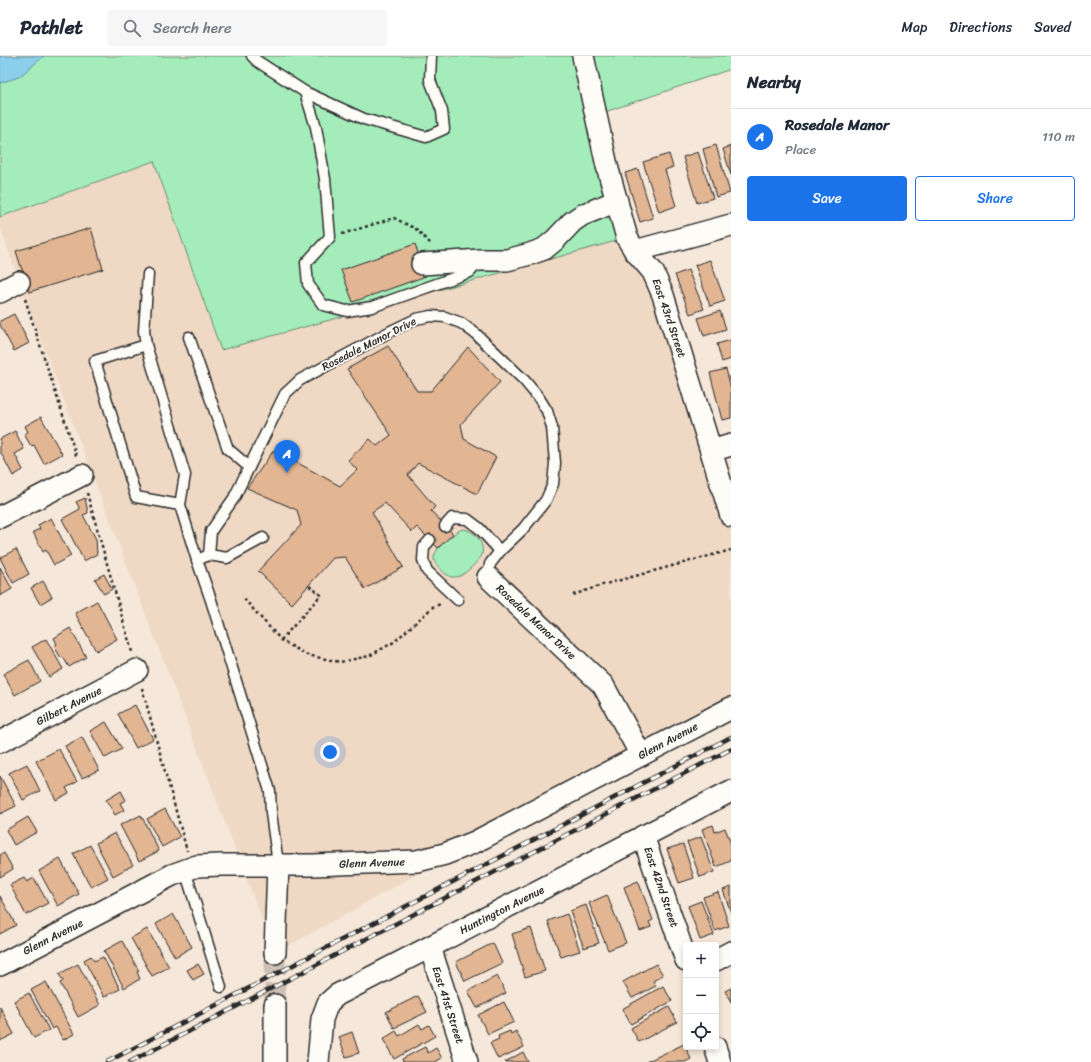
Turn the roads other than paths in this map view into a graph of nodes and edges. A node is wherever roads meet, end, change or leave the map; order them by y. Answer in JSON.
{"nodes":[{"id":1,"x":252,"y":56,"type":"edge"},
{"id":2,"x":431,"y":56,"type":"edge"},
{"id":3,"x":583,"y":56,"type":"edge"},
{"id":4,"x":305,"y":92,"type":"junction"},
{"id":5,"x":617,"y":201,"type":"junction"},
{"id":6,"x":731,"y":225,"type":"edge"},
{"id":7,"x":635,"y":251,"type":"junction"},
{"id":8,"x":480,"y":260,"type":"junction"},
{"id":9,"x":430,"y":264,"type":"road end"},
{"id":10,"x":148,"y":274,"type":"dead end"},
{"id":11,"x":21,"y":288,"type":"road end"},
{"id":12,"x":0,"y":292,"type":"edge"},
{"id":13,"x":189,"y":337,"type":"dead end"},
{"id":14,"x":146,"y":345,"type":"junction"},
{"id":15,"x":731,"y":445,"type":"edge"},
{"id":16,"x":711,"y":451,"type":"junction"},
{"id":17,"x":249,"y":467,"type":"junction"},
{"id":18,"x":82,"y":475,"type":"road end"},
{"id":19,"x":180,"y":505,"type":"junction"},
{"id":20,"x":731,"y":516,"type":"edge"},
{"id":21,"x":0,"y":517,"type":"edge"},
{"id":22,"x":445,"y":526,"type":"dead end"},
{"id":23,"x":263,"y":538,"type":"dead end"},
{"id":24,"x":430,"y":540,"type":"dead end"},
{"id":25,"x":500,"y":551,"type":"junction"},
{"id":26,"x":209,"y":555,"type":"junction"},
{"id":27,"x":197,"y":560,"type":"junction"},
{"id":28,"x":488,"y":576,"type":"joint"},
{"id":29,"x":458,"y":600,"type":"road end"},
{"id":30,"x":138,"y":670,"type":"road end"},
{"id":31,"x":731,"y":708,"type":"edge"},
{"id":32,"x":0,"y":742,"type":"edge"},
{"id":33,"x":641,"y":755,"type":"junction"},
{"id":34,"x":731,"y":791,"type":"edge"},
{"id":35,"x":643,"y":836,"type":"junction"},
{"id":36,"x":278,"y":864,"type":"junction"},
{"id":37,"x":185,"y":870,"type":"junction"},
{"id":38,"x":430,"y":947,"type":"junction"},
{"id":39,"x":683,"y":951,"type":"edge"},
{"id":40,"x":731,"y":952,"type":"edge"},
{"id":41,"x":275,"y":953,"type":"tunnel mouth"},
{"id":42,"x":719,"y":958,"type":"edge"},
{"id":43,"x":0,"y":965,"type":"edge"},
{"id":44,"x":221,"y":987,"type":"dead end"},
{"id":45,"x":274,"y":1006,"type":"tunnel mouth"},
{"id":46,"x":716,"y":1050,"type":"edge"},
{"id":47,"x":275,"y":1062,"type":"edge"},
{"id":48,"x":318,"y":1062,"type":"edge"},
{"id":49,"x":467,"y":1062,"type":"edge"},
{"id":50,"x":720,"y":1062,"type":"edge"}],
"edges":[{"from":1,"to":4,"type":"lane"},
{"from":2,"to":4,"type":"lane"},
{"from":3,"to":5,"type":"street","name":"East 43rd Street"},
{"from":4,"to":8,"type":"lane"},
{"from":5,"to":7,"type":"street","name":"East 43rd Street"},
{"from":5,"to":8,"type":"street"},
{"from":6,"to":7,"type":"street"},
{"from":7,"to":16,"type":"street","name":"East 43rd Street"},
{"from":8,"to":9,"type":"street"},
{"from":10,"to":14,"type":"lane"},
{"from":11,"to":12,"type":"street"},
{"from":13,"to":17,"type":"lane"},
{"from":14,"to":19,"type":"lane"},
{"from":14,"to":19,"type":"lane"},
{"from":15,"to":16,"type":"street"},
{"from":16,"to":20,"type":"street","name":"East 43rd Street"},
{"from":17,"to":25,"type":"lane","name":"Rosedale Manor Drive"},
{"from":17,"to":26,"type":"lane","name":"Rosedale Manor Drive"},
{"from":18,"to":21,"type":"street"},
{"from":19,"to":27,"type":"lane"},
{"from":22,"to":25,"type":"lane"},
{"from":23,"to":26,"type":"lane"},
{"from":24,"to":29,"type":"lane"},
{"from":25,"to":28,"type":"lane","name":"Rosedale Manor Drive"},
{"from":26,"to":27,"type":"lane"},
{"from":27,"to":36,"type":"lane"},
{"from":28,"to":33,"type":"street","name":"Rosedale Manor Drive"},
{"from":30,"to":32,"type":"street","name":"Gilbert Avenue"},
{"from":31,"to":33,"type":"street","name":"Glenn Avenue"},
{"from":33,"to":36,"type":"street","name":"Glenn Avenue"},
{"from":34,"to":35,"type":"street","name":"Huntington Avenue"},
{"from":35,"to":38,"type":"street","name":"Huntington Avenue"},
{"from":35,"to":39,"type":"street","name":"East 42nd Street"},
{"from":36,"to":37,"type":"street","name":"Glenn Avenue"},
{"from":36,"to":41,"type":"street"},
{"from":37,"to":43,"type":"street","name":"Glenn Avenue"},
{"from":37,"to":44,"type":"lane"},
{"from":38,"to":48,"type":"street","name":"Huntington Avenue"},
{"from":38,"to":49,"type":"street","name":"East 41st Street"},
{"from":40,"to":42,"type":"street"},
{"from":45,"to":47,"type":"street"},
{"from":46,"to":50,"type":"street"}]}
